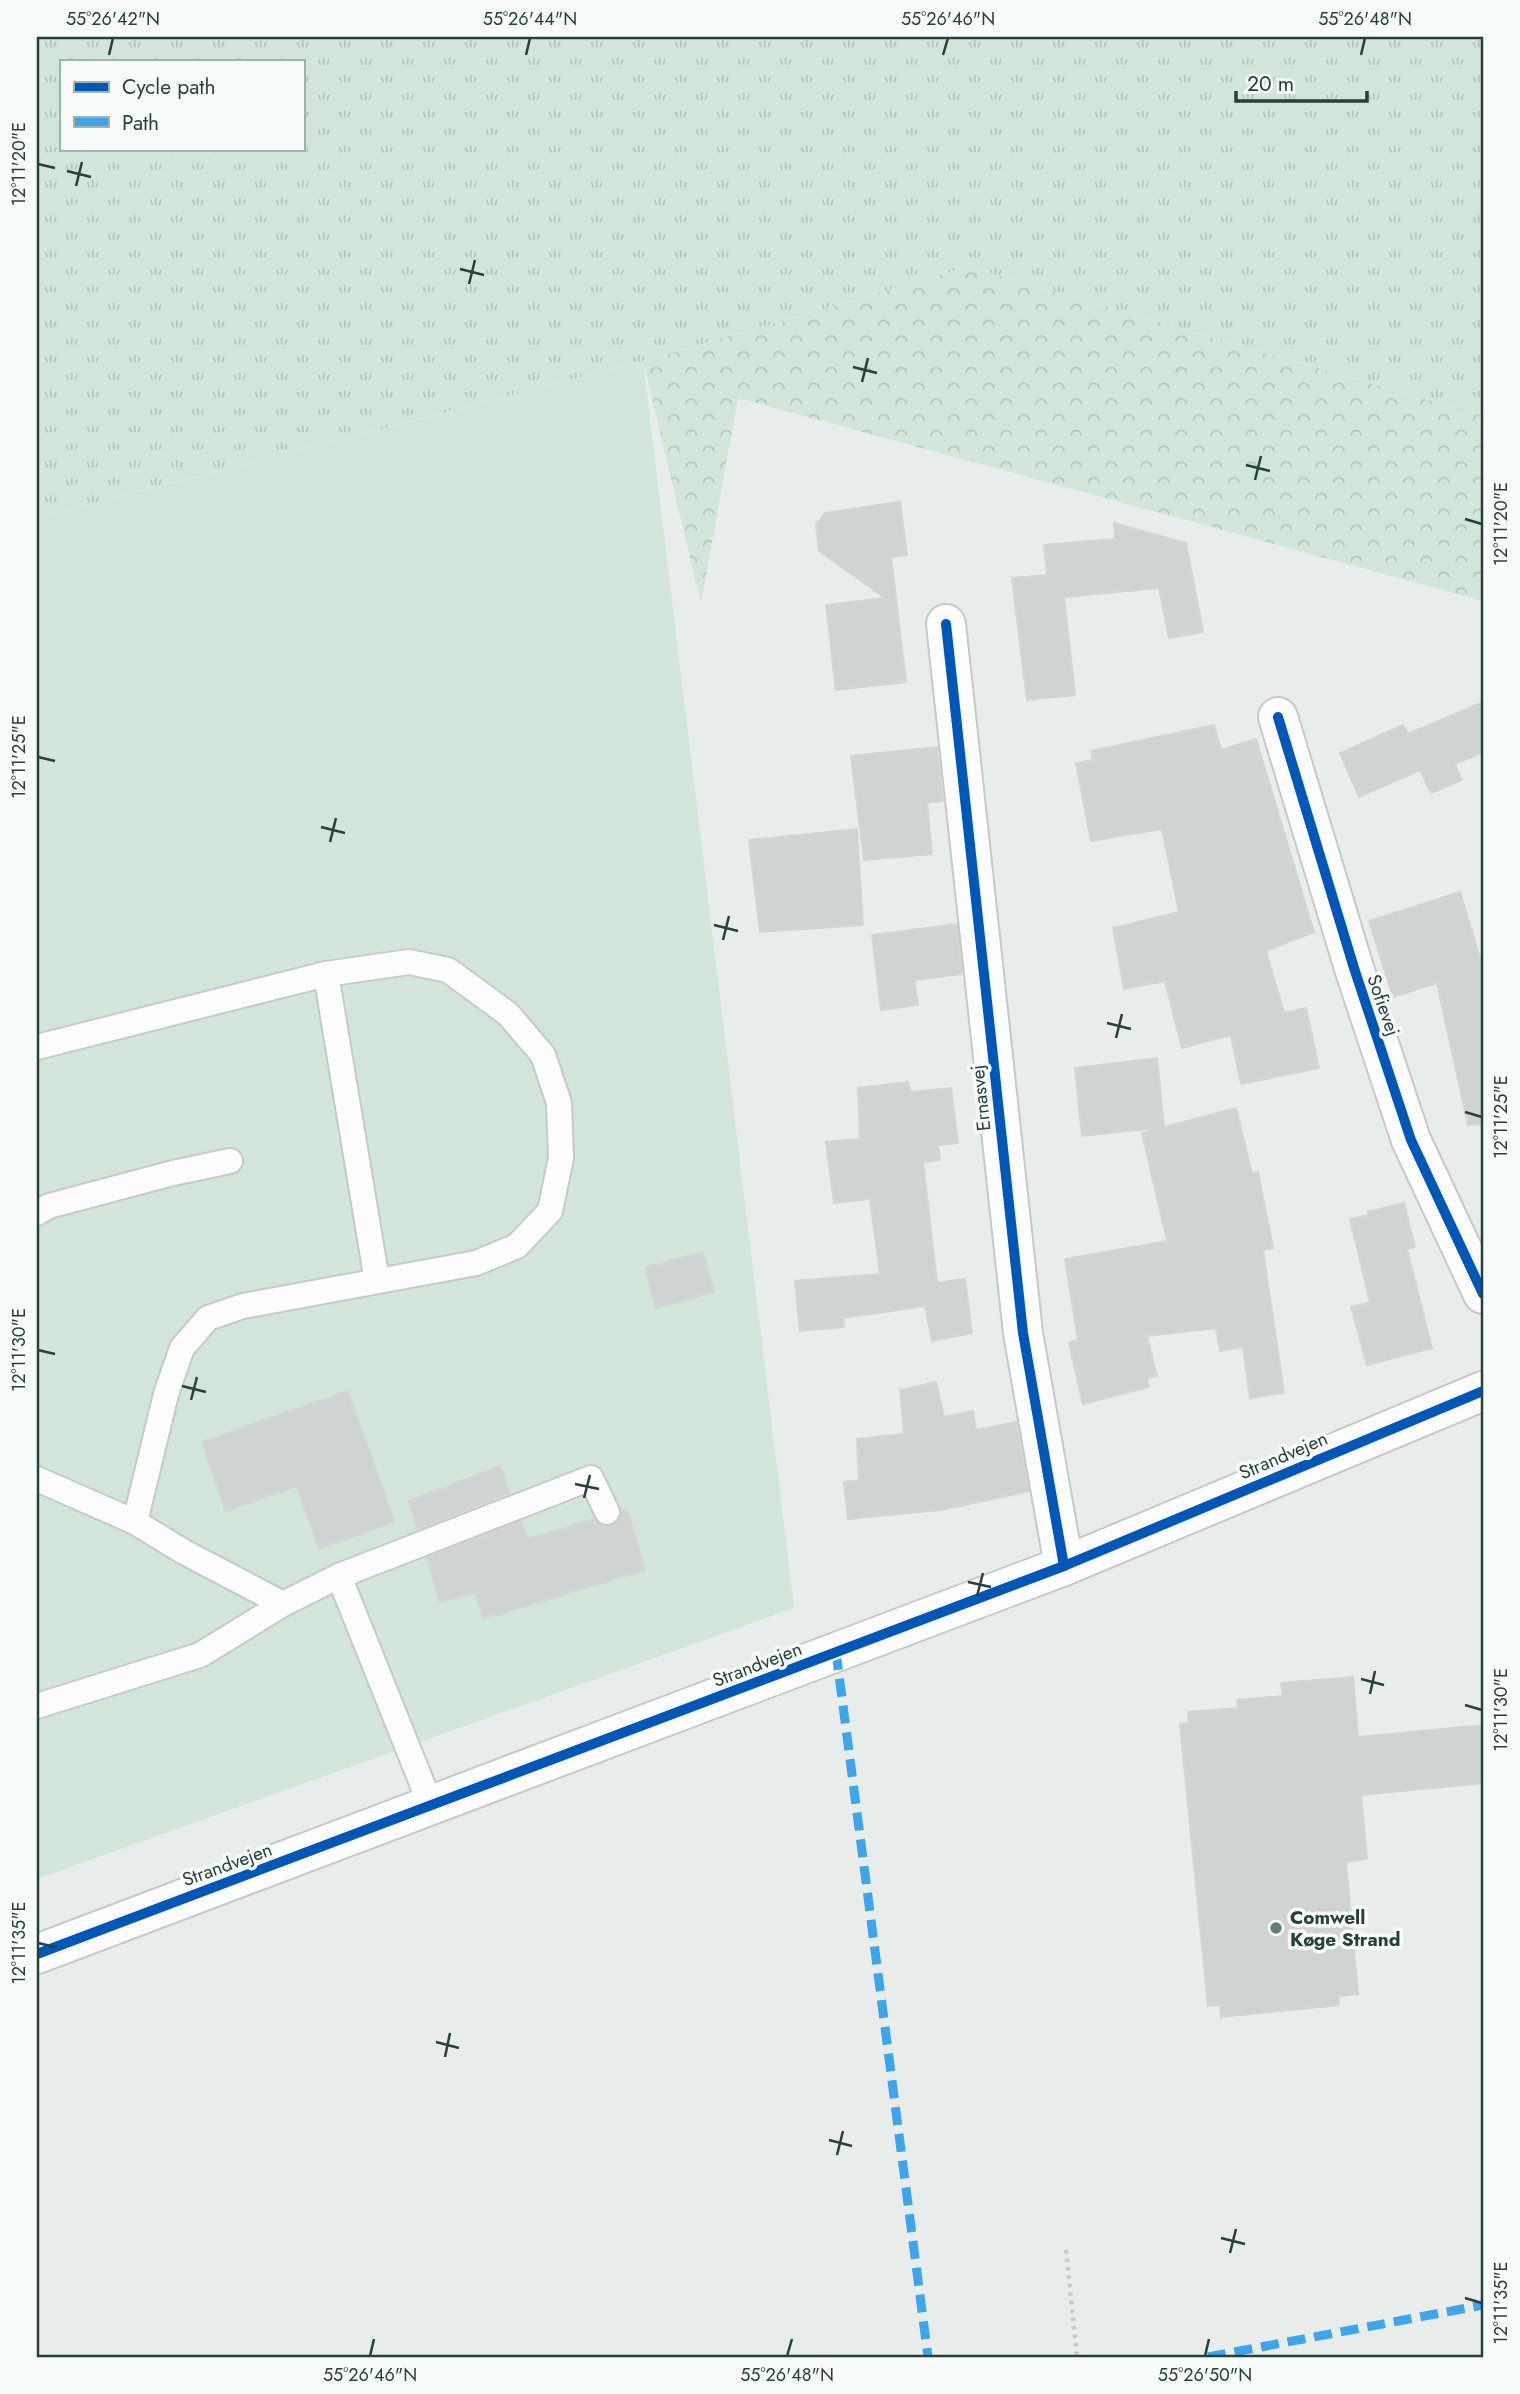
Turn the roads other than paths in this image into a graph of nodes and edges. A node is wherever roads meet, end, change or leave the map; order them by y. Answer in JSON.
{"nodes":[{"id":1,"x":946,"y":624,"type":"dead end"},
{"id":2,"x":1278,"y":717,"type":"dead end"},
{"id":3,"x":326,"y":974,"type":"junction"},
{"id":4,"x":37,"y":1047,"type":"edge"},
{"id":5,"x":230,"y":1161,"type":"dead end"},
{"id":6,"x":37,"y":1213,"type":"edge"},
{"id":7,"x":377,"y":1281,"type":"junction"},
{"id":8,"x":1483,"y":1294,"type":"edge"},
{"id":9,"x":1483,"y":1391,"type":"edge"},
{"id":10,"x":37,"y":1479,"type":"edge"},
{"id":11,"x":607,"y":1512,"type":"dead end"},
{"id":12,"x":135,"y":1522,"type":"junction"},
{"id":13,"x":1064,"y":1566,"type":"junction"},
{"id":14,"x":339,"y":1576,"type":"junction"},
{"id":15,"x":283,"y":1604,"type":"junction"},
{"id":16,"x":37,"y":1706,"type":"edge"},
{"id":17,"x":431,"y":1807,"type":"junction"},
{"id":18,"x":37,"y":1954,"type":"edge"}],
"edges":[{"from":1,"to":13,"type":"street","name":"Ernasvej"},
{"from":2,"to":8,"type":"street","name":"Sofievej"},
{"from":3,"to":4,"type":"lane"},
{"from":3,"to":7,"type":"lane"},
{"from":3,"to":7,"type":"lane"},
{"from":5,"to":6,"type":"lane"},
{"from":7,"to":12,"type":"lane"},
{"from":9,"to":13,"type":"street","name":"Strandvejen"},
{"from":10,"to":12,"type":"lane"},
{"from":11,"to":14,"type":"lane"},
{"from":12,"to":15,"type":"lane"},
{"from":13,"to":17,"type":"street","name":"Strandvejen"},
{"from":14,"to":15,"type":"lane"},
{"from":14,"to":17,"type":"lane"},
{"from":15,"to":16,"type":"lane"},
{"from":17,"to":18,"type":"street","name":"Strandvejen"}]}
